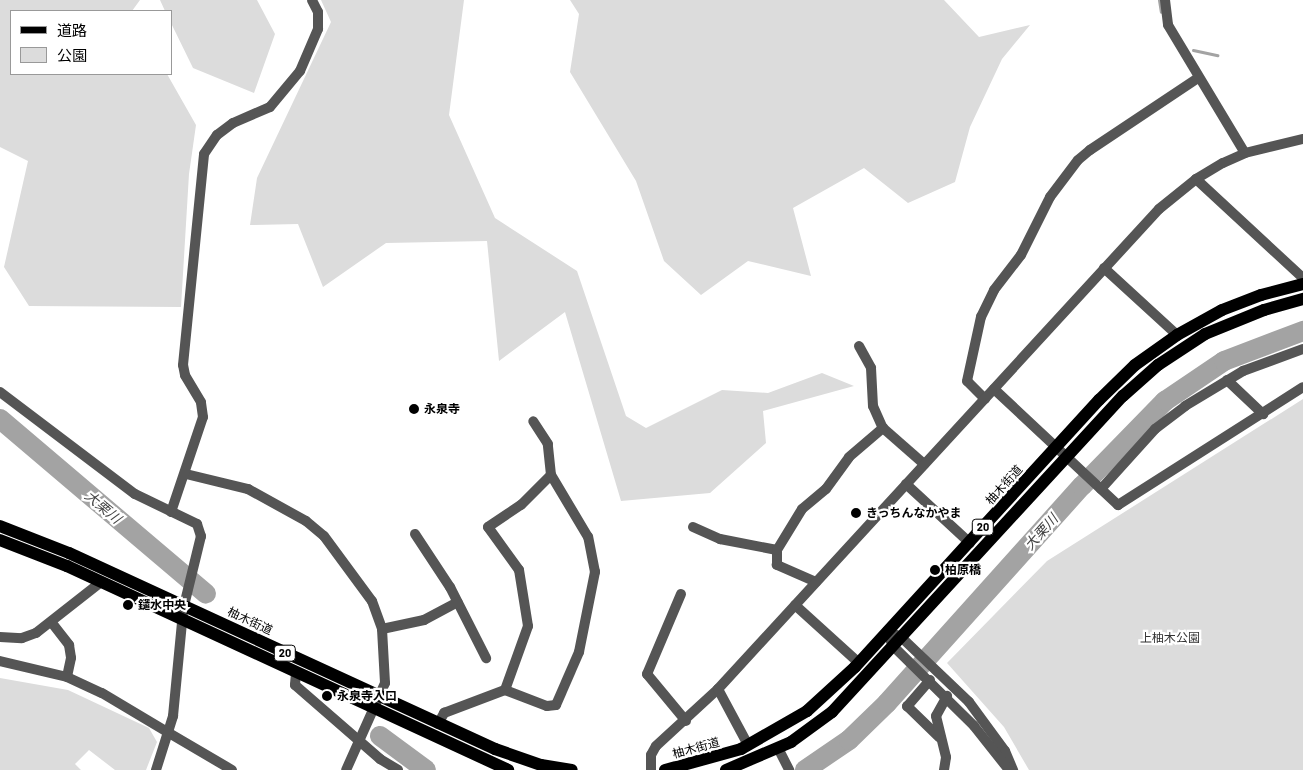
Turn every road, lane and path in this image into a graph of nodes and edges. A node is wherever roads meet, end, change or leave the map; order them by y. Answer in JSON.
{"nodes":[{"id":1,"x":312,"y":0,"type":"edge"},
{"id":2,"x":1165,"y":0,"type":"edge"},
{"id":3,"x":1198,"y":78,"type":"junction"},
{"id":4,"x":1303,"y":139,"type":"edge"},
{"id":5,"x":1245,"y":153,"type":"junction"},
{"id":6,"x":1196,"y":179,"type":"junction"},
{"id":7,"x":1104,"y":268,"type":"junction"},
{"id":8,"x":1303,"y":278,"type":"edge"},
{"id":9,"x":1303,"y":284,"type":"edge"},
{"id":10,"x":1303,"y":299,"type":"edge"},
{"id":11,"x":1177,"y":335,"type":"junction"},
{"id":12,"x":859,"y":346,"type":"dead end"},
{"id":13,"x":1303,"y":349,"type":"edge"},
{"id":14,"x":1227,"y":380,"type":"junction"},
{"id":15,"x":1303,"y":387,"type":"edge"},
{"id":16,"x":994,"y":389,"type":"junction"},
{"id":17,"x":0,"y":392,"type":"edge"},
{"id":18,"x":985,"y":399,"type":"junction"},
{"id":19,"x":1263,"y":414,"type":"junction"},
{"id":20,"x":533,"y":421,"type":"dead end"},
{"id":21,"x":883,"y":428,"type":"junction"},
{"id":22,"x":1056,"y":448,"type":"junction"},
{"id":23,"x":1066,"y":457,"type":"junction"},
{"id":24,"x":924,"y":464,"type":"junction"},
{"id":25,"x":186,"y":474,"type":"junction"},
{"id":26,"x":551,"y":475,"type":"junction"},
{"id":27,"x":906,"y":484,"type":"junction"},
{"id":28,"x":1099,"y":487,"type":"junction"},
{"id":29,"x":171,"y":512,"type":"junction"},
{"id":30,"x":0,"y":526,"type":"edge"},
{"id":31,"x":693,"y":527,"type":"dead end"},
{"id":32,"x":415,"y":534,"type":"dead end"},
{"id":33,"x":0,"y":540,"type":"edge"},
{"id":34,"x":970,"y":542,"type":"junction"},
{"id":35,"x":777,"y":550,"type":"junction"},
{"id":36,"x":101,"y":582,"type":"junction"},
{"id":37,"x":816,"y":582,"type":"junction"},
{"id":38,"x":681,"y":594,"type":"dead end"},
{"id":39,"x":458,"y":602,"type":"junction"},
{"id":40,"x":795,"y":605,"type":"junction"},
{"id":41,"x":184,"y":606,"type":"junction"},
{"id":42,"x":182,"y":620,"type":"junction"},
{"id":43,"x":52,"y":623,"type":"junction"},
{"id":44,"x":382,"y":629,"type":"junction"},
{"id":45,"x":887,"y":632,"type":"junction"},
{"id":46,"x":0,"y":637,"type":"edge"},
{"id":47,"x":897,"y":642,"type":"junction"},
{"id":48,"x":486,"y":658,"type":"dead end"},
{"id":49,"x":0,"y":662,"type":"edge"},
{"id":50,"x":859,"y":663,"type":"junction"},
{"id":51,"x":296,"y":673,"type":"junction"},
{"id":52,"x":67,"y":677,"type":"junction"},
{"id":53,"x":928,"y":678,"type":"junction"},
{"id":54,"x":718,"y":689,"type":"junction"},
{"id":55,"x":505,"y":690,"type":"junction"},
{"id":56,"x":947,"y":696,"type":"junction"},
{"id":57,"x":375,"y":708,"type":"junction"},
{"id":58,"x":686,"y":721,"type":"junction"},
{"id":59,"x":438,"y":724,"type":"junction"},
{"id":60,"x":169,"y":733,"type":"junction"},
{"id":61,"x":939,"y":737,"type":"junction"},
{"id":62,"x":361,"y":739,"type":"junction"},
{"id":63,"x":748,"y":746,"type":"junction"},
{"id":64,"x":778,"y":748,"type":"junction"},
{"id":65,"x":788,"y":768,"type":"edge"},
{"id":66,"x":156,"y":770,"type":"edge"},
{"id":67,"x":232,"y":770,"type":"edge"},
{"id":68,"x":346,"y":770,"type":"edge"},
{"id":69,"x":398,"y":770,"type":"edge"},
{"id":70,"x":508,"y":770,"type":"edge"},
{"id":71,"x":572,"y":770,"type":"edge"},
{"id":72,"x":651,"y":770,"type":"edge"},
{"id":73,"x":665,"y":770,"type":"edge"},
{"id":74,"x":726,"y":770,"type":"edge"},
{"id":75,"x":944,"y":770,"type":"edge"},
{"id":76,"x":1009,"y":770,"type":"edge"},
{"id":77,"x":1013,"y":770,"type":"edge"}],
"edges":[{"from":1,"to":25,"type":"street"},
{"from":2,"to":3,"type":"street"},
{"from":3,"to":5,"type":"street"},
{"from":3,"to":18,"type":"street"},
{"from":4,"to":5,"type":"street"},
{"from":5,"to":6,"type":"street"},
{"from":6,"to":7,"type":"street"},
{"from":6,"to":8,"type":"street"},
{"from":7,"to":11,"type":"street"},
{"from":7,"to":16,"type":"street"},
{"from":9,"to":11,"type":"main road","name":"柚木街道","number":"20"},
{"from":10,"to":23,"type":"main road","number":"20"},
{"from":11,"to":22,"type":"main road","name":"柚木街道","number":"20"},
{"from":12,"to":21,"type":"street"},
{"from":13,"to":14,"type":"street"},
{"from":14,"to":19,"type":"street"},
{"from":14,"to":28,"type":"street"},
{"from":15,"to":19,"type":"street"},
{"from":16,"to":18,"type":"street"},
{"from":16,"to":22,"type":"street"},
{"from":17,"to":29,"type":"street"},
{"from":18,"to":24,"type":"street"},
{"from":19,"to":28,"type":"street"},
{"from":20,"to":26,"type":"street"},
{"from":21,"to":24,"type":"street"},
{"from":21,"to":35,"type":"street"},
{"from":22,"to":23,"type":"street"},
{"from":22,"to":34,"type":"main road","name":"柚木街道","number":"20"},
{"from":23,"to":28,"type":"street"},
{"from":23,"to":47,"type":"main road","number":"20"},
{"from":24,"to":27,"type":"street"},
{"from":25,"to":29,"type":"street"},
{"from":25,"to":44,"type":"street"},
{"from":26,"to":55,"type":"street"},
{"from":26,"to":55,"type":"street"},
{"from":27,"to":34,"type":"street"},
{"from":27,"to":37,"type":"street"},
{"from":29,"to":41,"type":"street"},
{"from":30,"to":41,"type":"main road","name":"柚木街道","number":"20"},
{"from":31,"to":35,"type":"street"},
{"from":32,"to":39,"type":"street"},
{"from":33,"to":36,"type":"main road","name":"柚木街道","number":"20"},
{"from":34,"to":45,"type":"main road","name":"柚木街道","number":"20"},
{"from":35,"to":37,"type":"street"},
{"from":36,"to":42,"type":"main road","name":"柚木街道","number":"20"},
{"from":36,"to":43,"type":"street"},
{"from":37,"to":40,"type":"street"},
{"from":38,"to":58,"type":"street"},
{"from":39,"to":44,"type":"street"},
{"from":39,"to":48,"type":"street"},
{"from":40,"to":50,"type":"street"},
{"from":40,"to":54,"type":"street"},
{"from":41,"to":42,"type":"street"},
{"from":41,"to":57,"type":"main road","name":"柚木街道","number":"20"},
{"from":42,"to":51,"type":"main road","name":"柚木街道","number":"20"},
{"from":42,"to":60,"type":"street"},
{"from":43,"to":46,"type":"street"},
{"from":43,"to":52,"type":"street"},
{"from":44,"to":57,"type":"street"},
{"from":45,"to":47,"type":"street"},
{"from":45,"to":50,"type":"main road","name":"柚木街道","number":"20"},
{"from":47,"to":53,"type":"street"},
{"from":47,"to":64,"type":"main road","number":"20"},
{"from":47,"to":77,"type":"street"},
{"from":49,"to":52,"type":"street"},
{"from":50,"to":63,"type":"main road","name":"柚木街道","number":"20"},
{"from":51,"to":57,"type":"main road","name":"柚木街道","number":"20"},
{"from":51,"to":62,"type":"street"},
{"from":52,"to":60,"type":"street"},
{"from":53,"to":56,"type":"street"},
{"from":53,"to":61,"type":"street"},
{"from":54,"to":58,"type":"street"},
{"from":54,"to":63,"type":"street"},
{"from":55,"to":59,"type":"street"},
{"from":56,"to":61,"type":"street"},
{"from":56,"to":76,"type":"street"},
{"from":57,"to":59,"type":"main road","name":"柚木街道","number":"20"},
{"from":57,"to":62,"type":"street"},
{"from":57,"to":70,"type":"main road","name":"柚木街道","number":"20"},
{"from":58,"to":72,"type":"street"},
{"from":59,"to":71,"type":"main road","name":"柚木街道","number":"20"},
{"from":60,"to":66,"type":"street"},
{"from":60,"to":67,"type":"street"},
{"from":61,"to":75,"type":"street"},
{"from":62,"to":68,"type":"street"},
{"from":62,"to":69,"type":"street"},
{"from":63,"to":73,"type":"main road","name":"柚木街道","number":"20"},
{"from":64,"to":65,"type":"street"},
{"from":64,"to":74,"type":"main road","number":"20"}]}
